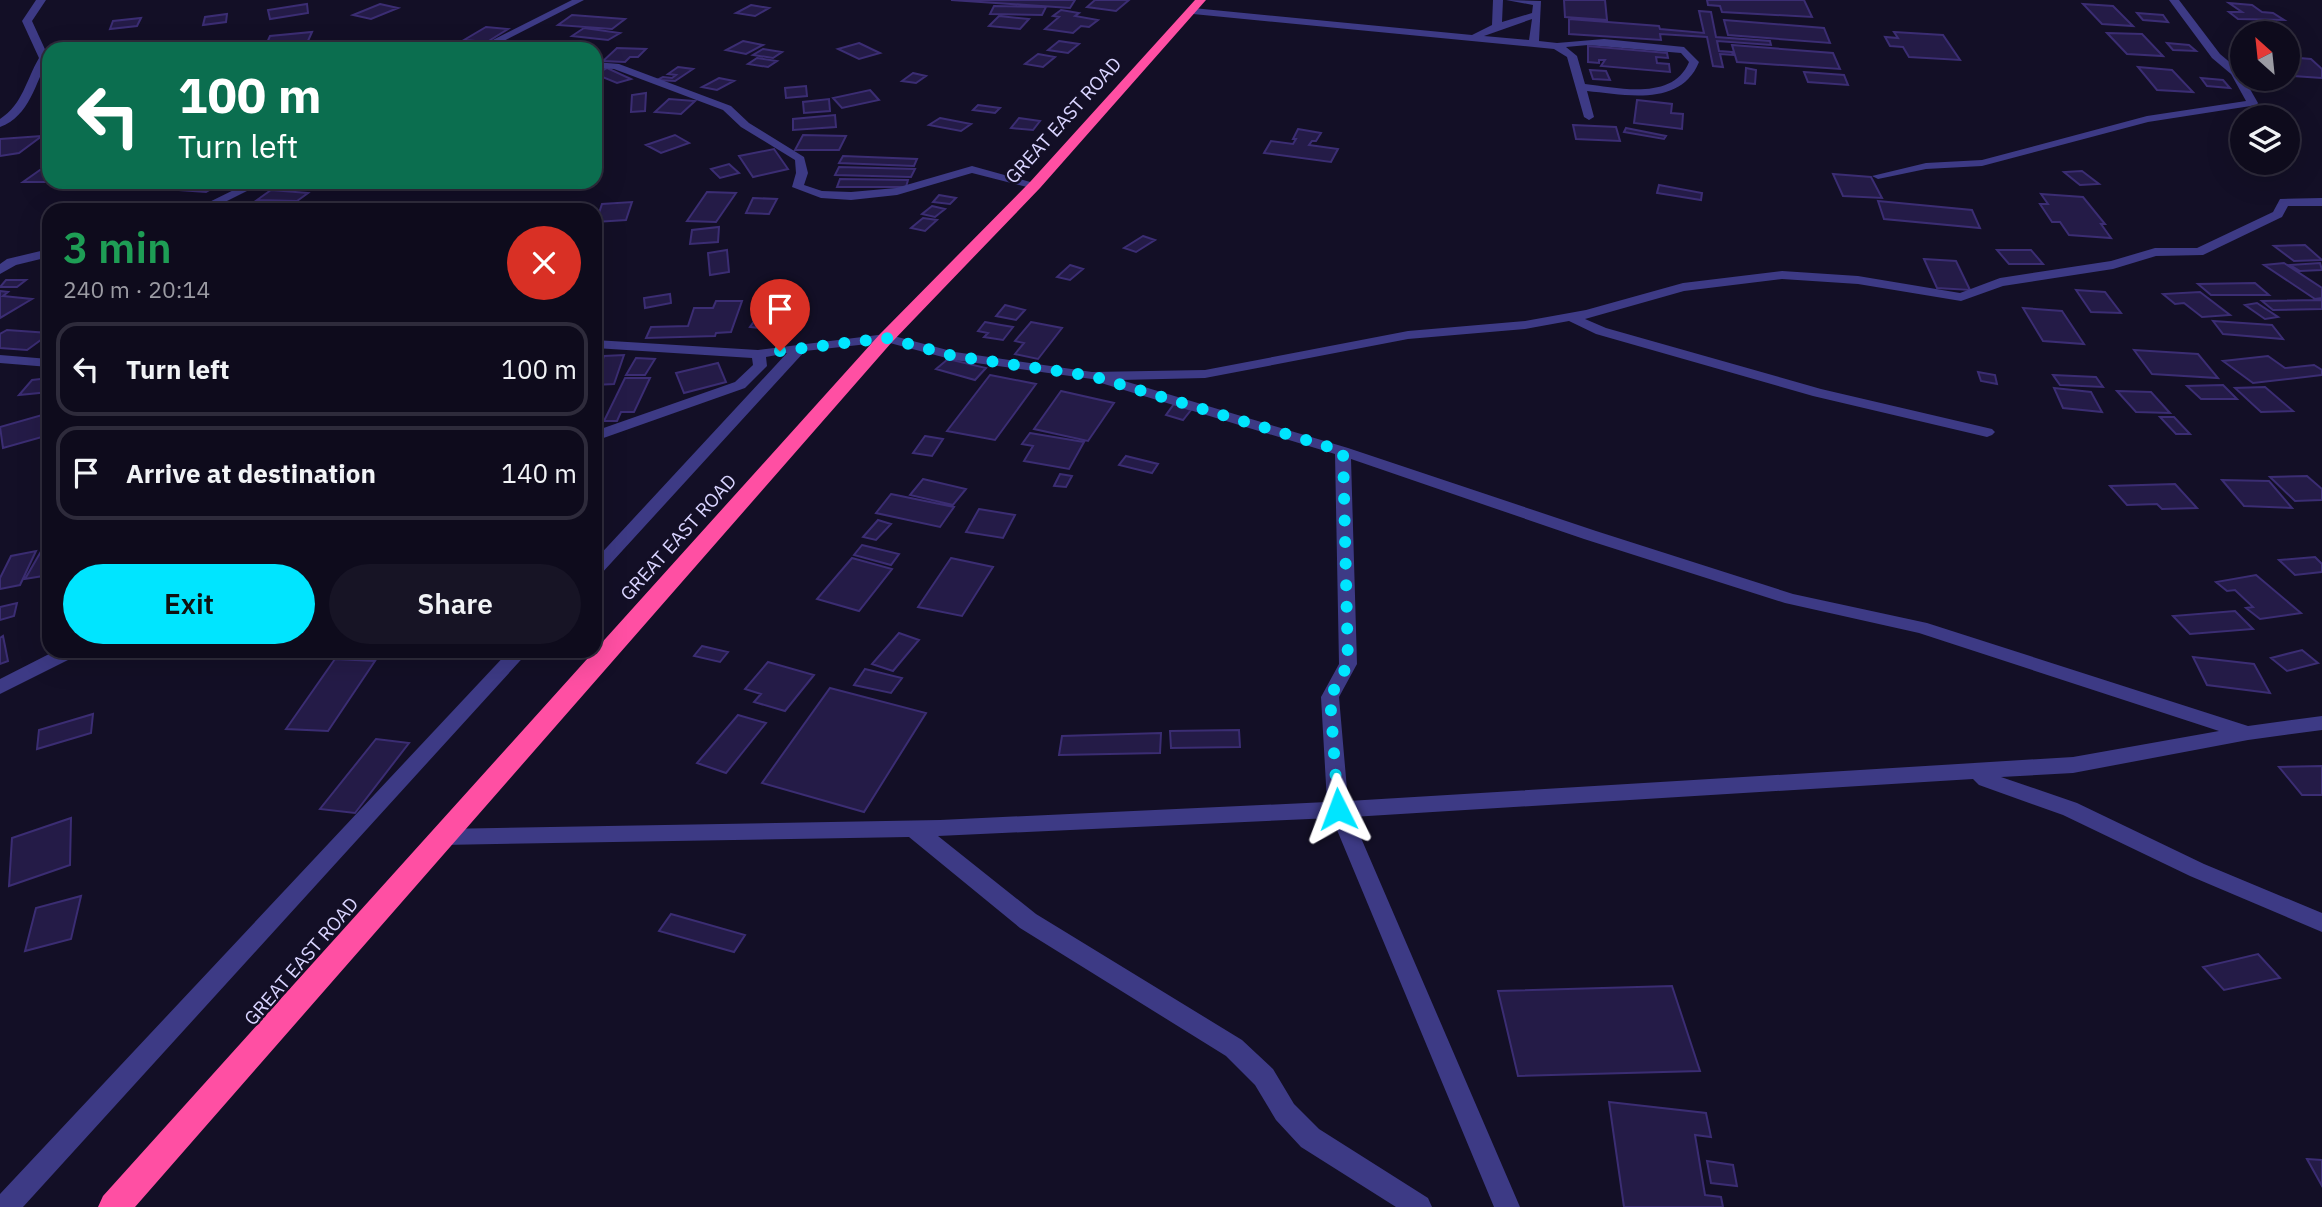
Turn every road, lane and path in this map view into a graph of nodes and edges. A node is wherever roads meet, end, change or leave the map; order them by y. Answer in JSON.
{"nodes":[{"id":1,"x":41,"y":0,"type":"edge"},
{"id":2,"x":579,"y":0,"type":"edge"},
{"id":3,"x":1498,"y":0,"type":"edge"},
{"id":4,"x":1511,"y":0,"type":"edge"},
{"id":5,"x":2174,"y":0,"type":"edge"},
{"id":6,"x":1197,"y":6,"type":"edge"},
{"id":7,"x":1537,"y":15,"type":"junction"},
{"id":8,"x":1497,"y":26,"type":"junction"},
{"id":9,"x":1473,"y":37,"type":"junction"},
{"id":10,"x":495,"y":42,"type":"edge"},
{"id":11,"x":1534,"y":42,"type":"junction"},
{"id":12,"x":1556,"y":46,"type":"junction"},
{"id":13,"x":42,"y":49,"type":"edge"},
{"id":14,"x":42,"y":65,"type":"edge"},
{"id":15,"x":602,"y":65,"type":"edge"},
{"id":16,"x":1581,"y":87,"type":"junction"},
{"id":17,"x":1589,"y":117,"type":"dead end"},
{"id":18,"x":0,"y":124,"type":"edge"},
{"id":19,"x":1878,"y":176,"type":"dead end"},
{"id":20,"x":1035,"y":185,"type":"junction"},
{"id":21,"x":244,"y":189,"type":"edge"},
{"id":22,"x":2322,"y":202,"type":"edge"},
{"id":23,"x":214,"y":203,"type":"edge"},
{"id":24,"x":42,"y":255,"type":"edge"},
{"id":25,"x":0,"y":270,"type":"edge"},
{"id":26,"x":1571,"y":317,"type":"junction"},
{"id":27,"x":886,"y":338,"type":"junction"},
{"id":28,"x":602,"y":344,"type":"edge"},
{"id":29,"x":801,"y":346,"type":"junction"},
{"id":30,"x":758,"y":355,"type":"junction"},
{"id":31,"x":0,"y":359,"type":"edge"},
{"id":32,"x":42,"y":362,"type":"edge"},
{"id":33,"x":1092,"y":376,"type":"junction"},
{"id":34,"x":1987,"y":432,"type":"dead end"},
{"id":35,"x":602,"y":434,"type":"edge"},
{"id":36,"x":1343,"y":451,"type":"junction"},
{"id":37,"x":602,"y":562,"type":"edge"},
{"id":38,"x":602,"y":656,"type":"edge"},
{"id":39,"x":56,"y":658,"type":"edge"},
{"id":40,"x":514,"y":658,"type":"edge"},
{"id":41,"x":601,"y":658,"type":"edge"},
{"id":42,"x":0,"y":687,"type":"edge"},
{"id":43,"x":2322,"y":723,"type":"edge"},
{"id":44,"x":2248,"y":733,"type":"junction"},
{"id":45,"x":1977,"y":771,"type":"junction"},
{"id":46,"x":1338,"y":809,"type":"junction"},
{"id":47,"x":913,"y":828,"type":"junction"},
{"id":48,"x":441,"y":837,"type":"junction"},
{"id":49,"x":2322,"y":923,"type":"edge"},
{"id":50,"x":6,"y":1207,"type":"edge"},
{"id":51,"x":114,"y":1207,"type":"edge"},
{"id":52,"x":1419,"y":1207,"type":"edge"},
{"id":53,"x":1507,"y":1207,"type":"edge"}],
"edges":[{"from":1,"to":13,"type":"street"},
{"from":2,"to":10,"type":"street"},
{"from":3,"to":8,"type":"street"},
{"from":4,"to":7,"type":"street"},
{"from":5,"to":19,"type":"street"},
{"from":6,"to":9,"type":"street"},
{"from":6,"to":20,"type":"highway","name":"GREAT EAST ROAD"},
{"from":7,"to":8,"type":"street"},
{"from":7,"to":11,"type":"street"},
{"from":8,"to":9,"type":"street"},
{"from":9,"to":11,"type":"street"},
{"from":11,"to":12,"type":"street"},
{"from":12,"to":16,"type":"street"},
{"from":12,"to":16,"type":"street"},
{"from":14,"to":18,"type":"street"},
{"from":15,"to":20,"type":"street"},
{"from":16,"to":17,"type":"street"},
{"from":20,"to":27,"type":"highway","name":"GREAT EAST ROAD"},
{"from":21,"to":23,"type":"street"},
{"from":22,"to":26,"type":"street"},
{"from":24,"to":25,"type":"street"},
{"from":26,"to":33,"type":"street"},
{"from":26,"to":34,"type":"street"},
{"from":27,"to":29,"type":"street"},
{"from":27,"to":33,"type":"street"},
{"from":27,"to":38,"type":"highway","name":"GREAT EAST ROAD"},
{"from":28,"to":30,"type":"street"},
{"from":29,"to":30,"type":"street"},
{"from":29,"to":37,"type":"street"},
{"from":30,"to":35,"type":"street"},
{"from":31,"to":32,"type":"street"},
{"from":33,"to":36,"type":"street"},
{"from":36,"to":44,"type":"street"},
{"from":36,"to":46,"type":"street"},
{"from":39,"to":42,"type":"street"},
{"from":40,"to":50,"type":"street"},
{"from":41,"to":48,"type":"highway","name":"GREAT EAST ROAD"},
{"from":43,"to":44,"type":"street"},
{"from":44,"to":45,"type":"street"},
{"from":45,"to":46,"type":"street"},
{"from":45,"to":49,"type":"street"},
{"from":46,"to":47,"type":"street"},
{"from":46,"to":53,"type":"street"},
{"from":47,"to":48,"type":"street"},
{"from":47,"to":52,"type":"street"},
{"from":48,"to":51,"type":"highway","name":"GREAT EAST ROAD"}]}
